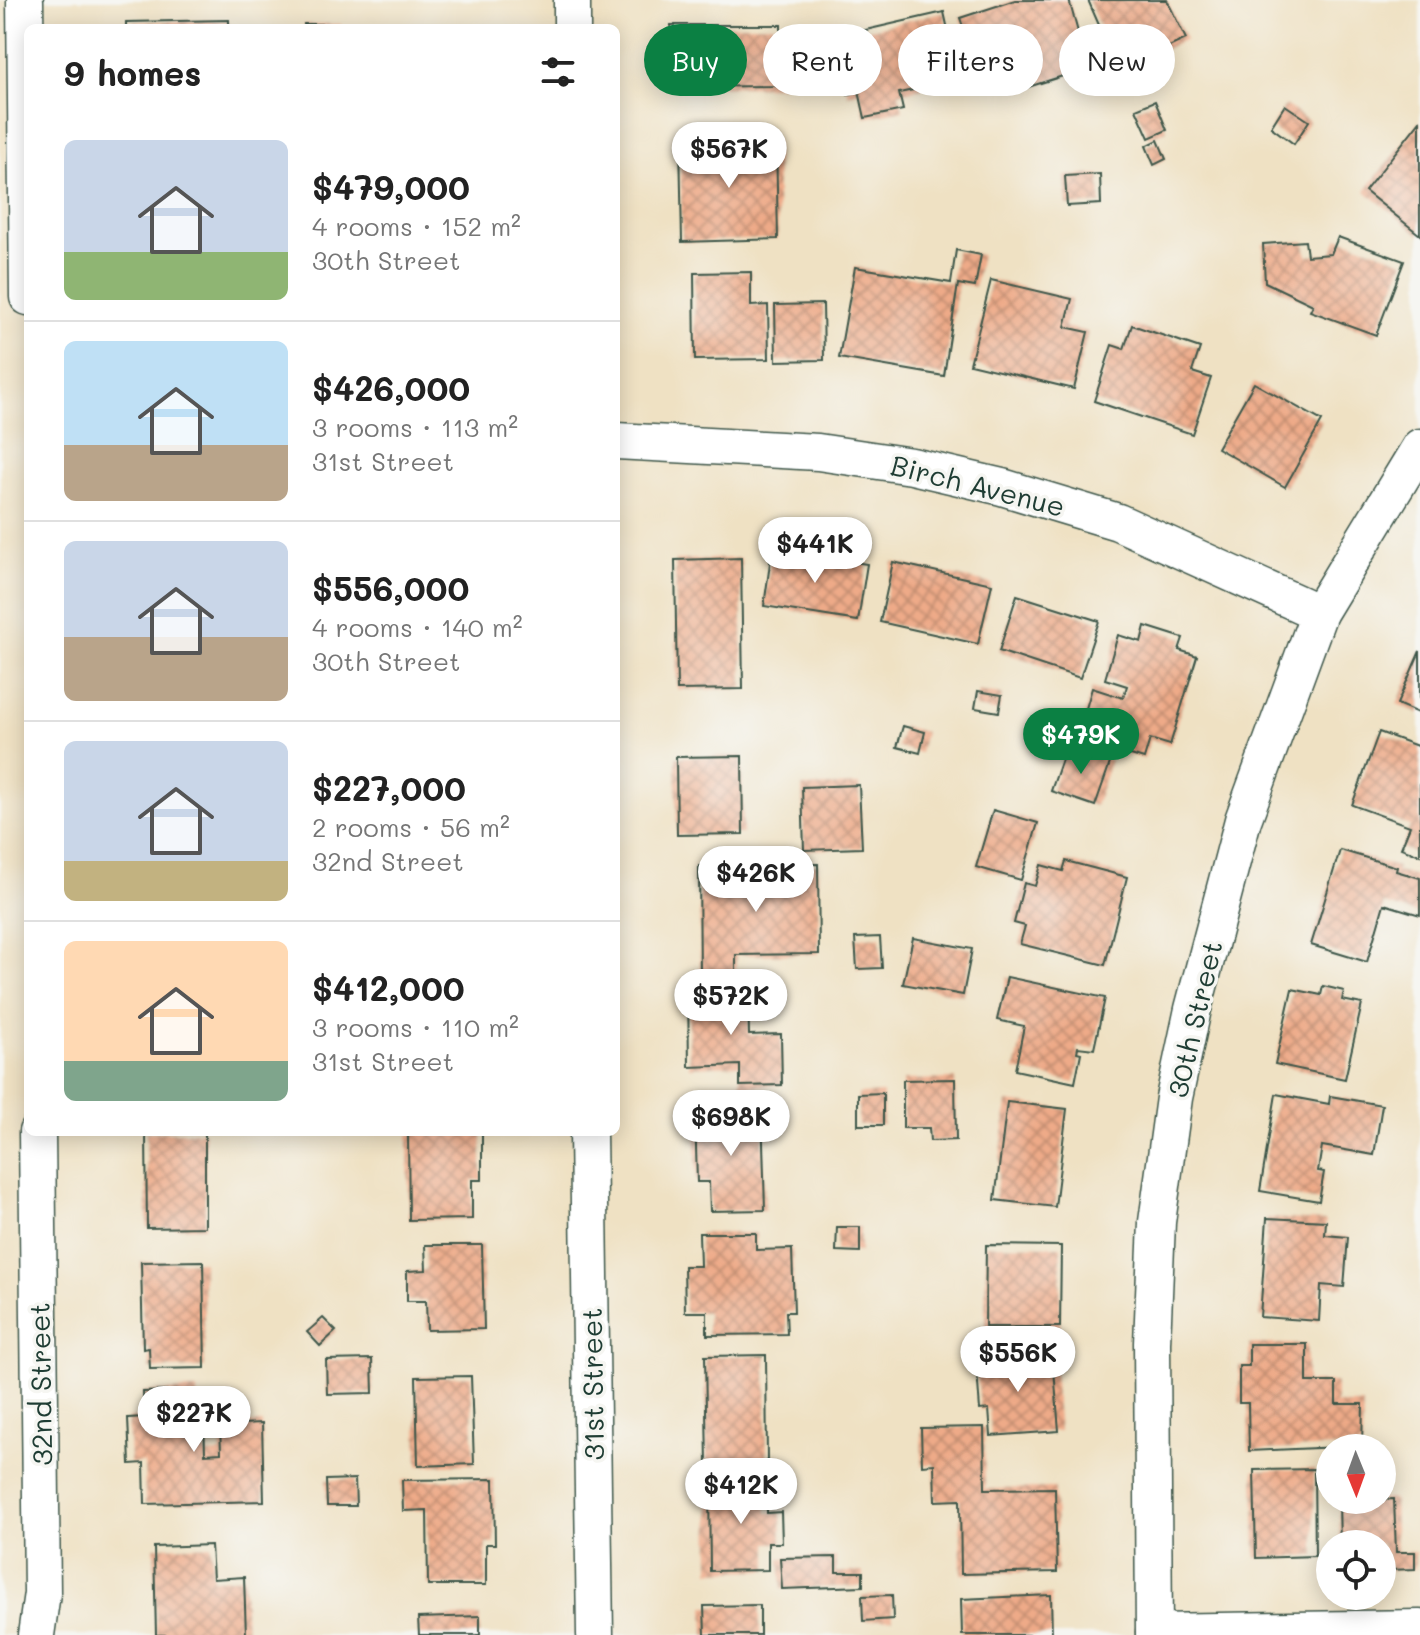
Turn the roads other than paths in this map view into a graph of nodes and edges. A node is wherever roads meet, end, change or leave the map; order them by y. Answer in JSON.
{"nodes":[{"id":1,"x":25,"y":0,"type":"edge"},
{"id":2,"x":572,"y":0,"type":"edge"},
{"id":3,"x":25,"y":24,"type":"edge"},
{"id":4,"x":572,"y":24,"type":"edge"},
{"id":5,"x":620,"y":441,"type":"edge"},
{"id":6,"x":1420,"y":447,"type":"edge"},
{"id":7,"x":1319,"y":613,"type":"junction"},
{"id":8,"x":37,"y":1136,"type":"edge"},
{"id":9,"x":588,"y":1136,"type":"edge"},
{"id":10,"x":1420,"y":1628,"type":"edge"},
{"id":11,"x":1154,"y":1634,"type":"edge"},
{"id":12,"x":36,"y":1635,"type":"edge"},
{"id":13,"x":595,"y":1635,"type":"edge"}],
"edges":[{"from":1,"to":3,"type":"street"},
{"from":2,"to":4,"type":"street"},
{"from":5,"to":7,"type":"street","name":"Birch Avenue"},
{"from":6,"to":7,"type":"street","name":"30th Street"},
{"from":7,"to":11,"type":"street","name":"30th Street"},
{"from":8,"to":12,"type":"street","name":"32nd Street"},
{"from":9,"to":13,"type":"street","name":"31st Street"},
{"from":10,"to":11,"type":"street"}]}
